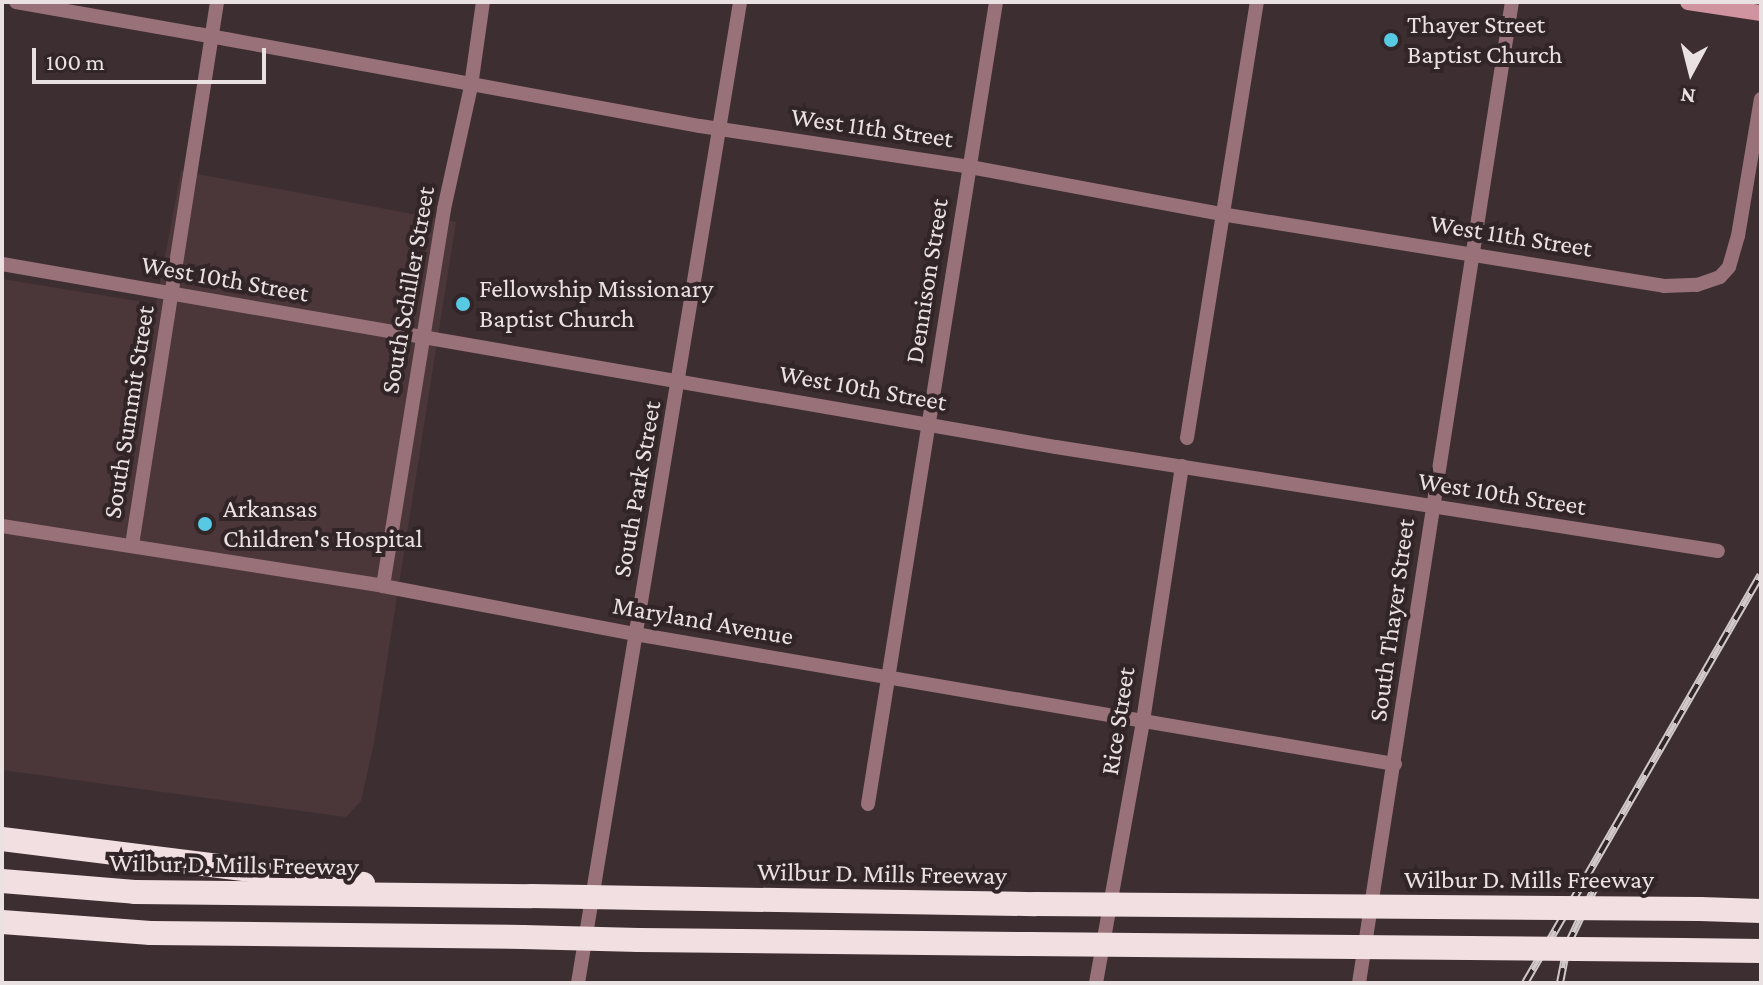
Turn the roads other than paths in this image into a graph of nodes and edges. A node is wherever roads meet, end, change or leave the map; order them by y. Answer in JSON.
{"nodes":[{"id":1,"x":16,"y":2,"type":"edge"},
{"id":2,"x":217,"y":2,"type":"edge"},
{"id":3,"x":483,"y":2,"type":"edge"},
{"id":4,"x":740,"y":2,"type":"edge"},
{"id":5,"x":996,"y":2,"type":"edge"},
{"id":6,"x":1257,"y":2,"type":"edge"},
{"id":7,"x":1512,"y":2,"type":"edge"},
{"id":8,"x":1688,"y":2,"type":"edge"},
{"id":9,"x":1761,"y":13,"type":"edge"},
{"id":10,"x":471,"y":86,"type":"junction"},
{"id":11,"x":1761,"y":99,"type":"edge"},
{"id":12,"x":718,"y":129,"type":"junction"},
{"id":13,"x":970,"y":167,"type":"junction"},
{"id":14,"x":1221,"y":214,"type":"junction"},
{"id":15,"x":1472,"y":252,"type":"junction"},
{"id":16,"x":2,"y":264,"type":"edge"},
{"id":17,"x":172,"y":295,"type":"junction"},
{"id":18,"x":423,"y":337,"type":"junction"},
{"id":19,"x":678,"y":381,"type":"junction"},
{"id":20,"x":929,"y":423,"type":"junction"},
{"id":21,"x":1187,"y":438,"type":"dead end"},
{"id":22,"x":1182,"y":466,"type":"junction"},
{"id":23,"x":1433,"y":507,"type":"junction"},
{"id":24,"x":2,"y":526,"type":"edge"},
{"id":25,"x":132,"y":545,"type":"junction"},
{"id":26,"x":1718,"y":551,"type":"dead end"},
{"id":27,"x":383,"y":586,"type":"junction"},
{"id":28,"x":635,"y":634,"type":"junction"},
{"id":29,"x":889,"y":678,"type":"junction"},
{"id":30,"x":1143,"y":721,"type":"junction"},
{"id":31,"x":1395,"y":764,"type":"junction"},
{"id":32,"x":868,"y":804,"type":"dead end"},
{"id":33,"x":2,"y":839,"type":"edge"},
{"id":34,"x":2,"y":881,"type":"edge"},
{"id":35,"x":1761,"y":894,"type":"edge"},
{"id":36,"x":444,"y":897,"type":"junction"},
{"id":37,"x":1701,"y":902,"type":"junction"},
{"id":38,"x":1761,"y":911,"type":"edge"},
{"id":39,"x":2,"y":922,"type":"edge"},
{"id":40,"x":103,"y":931,"type":"junction"},
{"id":41,"x":2,"y":935,"type":"edge"},
{"id":42,"x":1754,"y":952,"type":"edge"},
{"id":43,"x":1101,"y":982,"type":"edge"},
{"id":44,"x":578,"y":983,"type":"edge"},
{"id":45,"x":1359,"y":983,"type":"edge"}],
"edges":[{"from":1,"to":10,"type":"street","name":"West 11th Street","bridge":true},
{"from":2,"to":17,"type":"street","name":"South Summit Street"},
{"from":3,"to":10,"type":"street","name":"South Schiller Street"},
{"from":4,"to":12,"type":"street","name":"South Park Street"},
{"from":5,"to":13,"type":"street","name":"Dennison Street"},
{"from":6,"to":14,"type":"street"},
{"from":7,"to":15,"type":"street","name":"South Thayer Street"},
{"from":8,"to":9,"type":"street"},
{"from":10,"to":12,"type":"street","name":"West 11th Street"},
{"from":10,"to":18,"type":"street","name":"South Schiller Street"},
{"from":11,"to":15,"type":"street","name":"West 11th Street"},
{"from":12,"to":13,"type":"street","name":"West 11th Street"},
{"from":12,"to":19,"type":"street","name":"South Park Street"},
{"from":13,"to":14,"type":"street","name":"West 11th Street"},
{"from":13,"to":20,"type":"street","name":"Dennison Street"},
{"from":14,"to":15,"type":"street","name":"West 11th Street"},
{"from":14,"to":21,"type":"street"},
{"from":15,"to":23,"type":"street","name":"South Thayer Street"},
{"from":16,"to":17,"type":"street","name":"West 10th Street"},
{"from":17,"to":18,"type":"street","name":"West 10th Street"},
{"from":17,"to":25,"type":"street","name":"South Summit Street"},
{"from":18,"to":19,"type":"street","name":"West 10th Street"},
{"from":18,"to":27,"type":"street","name":"South Schiller Street"},
{"from":19,"to":20,"type":"street","name":"West 10th Street"},
{"from":19,"to":28,"type":"street","name":"South Park Street"},
{"from":20,"to":22,"type":"street","name":"West 10th Street"},
{"from":20,"to":29,"type":"street","name":"Dennison Street"},
{"from":22,"to":23,"type":"street","name":"West 10th Street"},
{"from":22,"to":30,"type":"street","name":"Rice Street"},
{"from":23,"to":26,"type":"street","name":"West 10th Street"},
{"from":23,"to":31,"type":"street","name":"South Thayer Street"},
{"from":24,"to":25,"type":"street","name":"Maryland Avenue"},
{"from":25,"to":27,"type":"street","name":"Maryland Avenue"},
{"from":27,"to":28,"type":"street","name":"Maryland Avenue"},
{"from":28,"to":29,"type":"street","name":"Maryland Avenue"},
{"from":28,"to":44,"type":"street","name":"South Park Street"},
{"from":29,"to":30,"type":"street","name":"Maryland Avenue"},
{"from":29,"to":32,"type":"street","name":"Dennison Street"},
{"from":30,"to":31,"type":"street","name":"Maryland Avenue"},
{"from":30,"to":43,"type":"street","name":"Rice Street"},
{"from":31,"to":45,"type":"street","name":"South Thayer Street"},
{"from":33,"to":36,"type":"highway"},
{"from":34,"to":36,"type":"highway","name":"Wilbur D. Mills Freeway"},
{"from":35,"to":37,"type":"highway"},
{"from":36,"to":37,"type":"highway","name":"Wilbur D. Mills Freeway","bridge":true},
{"from":37,"to":38,"type":"highway"},
{"from":39,"to":40,"type":"highway"},
{"from":40,"to":41,"type":"highway"},
{"from":40,"to":42,"type":"highway","bridge":true}]}
